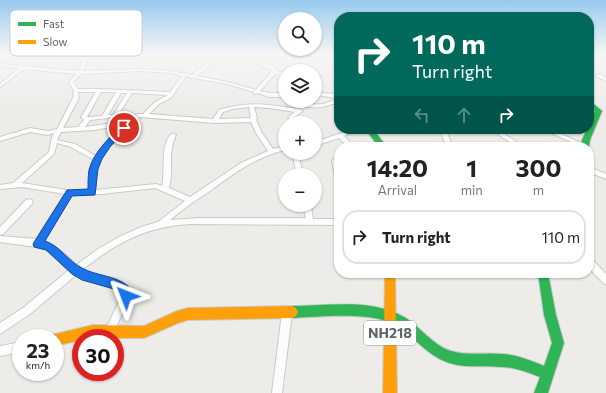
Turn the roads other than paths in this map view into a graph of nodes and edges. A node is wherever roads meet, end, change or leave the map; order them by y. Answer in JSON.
{"nodes":[{"id":1,"x":17,"y":72,"type":"edge"},
{"id":2,"x":80,"y":72,"type":"edge"},
{"id":3,"x":88,"y":72,"type":"edge"},
{"id":4,"x":113,"y":72,"type":"edge"},
{"id":5,"x":173,"y":72,"type":"edge"},
{"id":6,"x":198,"y":72,"type":"edge"},
{"id":7,"x":274,"y":72,"type":"edge"},
{"id":8,"x":185,"y":75,"type":"junction"},
{"id":9,"x":598,"y":75,"type":"dead end"},
{"id":10,"x":192,"y":77,"type":"junction"},
{"id":11,"x":606,"y":80,"type":"edge"},
{"id":12,"x":0,"y":86,"type":"edge"},
{"id":13,"x":99,"y":90,"type":"junction"},
{"id":14,"x":76,"y":91,"type":"junction"},
{"id":15,"x":119,"y":91,"type":"junction"},
{"id":16,"x":130,"y":92,"type":"junction"},
{"id":17,"x":256,"y":93,"type":"junction"},
{"id":18,"x":171,"y":94,"type":"junction"},
{"id":19,"x":278,"y":95,"type":"edge"},
{"id":20,"x":322,"y":95,"type":"edge"},
{"id":21,"x":334,"y":96,"type":"edge"},
{"id":22,"x":334,"y":101,"type":"edge"},
{"id":23,"x":251,"y":105,"type":"junction"},
{"id":24,"x":322,"y":105,"type":"edge"},
{"id":25,"x":594,"y":105,"type":"edge"},
{"id":26,"x":304,"y":108,"type":"edge"},
{"id":27,"x":603,"y":111,"type":"edge"},
{"id":28,"x":299,"y":112,"type":"junction"},
{"id":29,"x":146,"y":114,"type":"junction"},
{"id":30,"x":293,"y":116,"type":"edge"},
{"id":31,"x":104,"y":117,"type":"junction"},
{"id":32,"x":86,"y":119,"type":"junction"},
{"id":33,"x":253,"y":120,"type":"junction"},
{"id":34,"x":215,"y":121,"type":"junction"},
{"id":35,"x":130,"y":122,"type":"junction"},
{"id":36,"x":594,"y":126,"type":"edge"},
{"id":37,"x":80,"y":129,"type":"junction"},
{"id":38,"x":59,"y":130,"type":"junction"},
{"id":39,"x":343,"y":134,"type":"edge"},
{"id":40,"x":373,"y":134,"type":"edge"},
{"id":41,"x":501,"y":134,"type":"edge"},
{"id":42,"x":556,"y":134,"type":"edge"},
{"id":43,"x":173,"y":135,"type":"dead end"},
{"id":44,"x":340,"y":135,"type":"junction"},
{"id":45,"x":0,"y":139,"type":"edge"},
{"id":46,"x":55,"y":141,"type":"junction"},
{"id":47,"x":322,"y":141,"type":"edge"},
{"id":48,"x":347,"y":142,"type":"edge"},
{"id":49,"x":379,"y":142,"type":"edge"},
{"id":50,"x":513,"y":142,"type":"edge"},
{"id":51,"x":574,"y":142,"type":"edge"},
{"id":52,"x":278,"y":150,"type":"edge"},
{"id":53,"x":271,"y":151,"type":"junction"},
{"id":54,"x":98,"y":159,"type":"junction"},
{"id":55,"x":594,"y":171,"type":"edge"},
{"id":56,"x":606,"y":177,"type":"edge"},
{"id":57,"x":15,"y":185,"type":"junction"},
{"id":58,"x":0,"y":187,"type":"edge"},
{"id":59,"x":165,"y":188,"type":"junction"},
{"id":60,"x":70,"y":192,"type":"junction"},
{"id":61,"x":92,"y":192,"type":"junction"},
{"id":62,"x":190,"y":200,"type":"junction"},
{"id":63,"x":29,"y":202,"type":"dead end"},
{"id":64,"x":308,"y":212,"type":"edge"},
{"id":65,"x":310,"y":221,"type":"junction"},
{"id":66,"x":334,"y":222,"type":"edge"},
{"id":67,"x":161,"y":225,"type":"junction"},
{"id":68,"x":0,"y":232,"type":"edge"},
{"id":69,"x":0,"y":239,"type":"edge"},
{"id":70,"x":38,"y":244,"type":"junction"},
{"id":71,"x":594,"y":267,"type":"edge"},
{"id":72,"x":76,"y":270,"type":"junction"},
{"id":73,"x":390,"y":278,"type":"edge"},
{"id":74,"x":544,"y":278,"type":"edge"},
{"id":75,"x":606,"y":280,"type":"edge"},
{"id":76,"x":287,"y":313,"type":"junction"},
{"id":77,"x":390,"y":317,"type":"junction"},
{"id":78,"x":0,"y":329,"type":"edge"},
{"id":79,"x":111,"y":329,"type":"edge"},
{"id":80,"x":124,"y":331,"type":"edge"},
{"id":81,"x":12,"y":349,"type":"edge"},
{"id":82,"x":0,"y":351,"type":"edge"},
{"id":83,"x":548,"y":374,"type":"junction"},
{"id":84,"x":277,"y":393,"type":"edge"},
{"id":85,"x":390,"y":393,"type":"edge"},
{"id":86,"x":541,"y":393,"type":"edge"}],
"edges":[{"from":1,"to":12,"type":"street"},
{"from":2,"to":14,"type":"street"},
{"from":3,"to":4,"type":"street"},
{"from":5,"to":8,"type":"street"},
{"from":6,"to":10,"type":"street"},
{"from":7,"to":17,"type":"street"},
{"from":8,"to":10,"type":"street"},
{"from":8,"to":18,"type":"street"},
{"from":9,"to":11,"type":"street"},
{"from":10,"to":17,"type":"street"},
{"from":13,"to":14,"type":"street"},
{"from":13,"to":15,"type":"street"},
{"from":13,"to":32,"type":"street"},
{"from":14,"to":38,"type":"street"},
{"from":15,"to":16,"type":"street"},
{"from":15,"to":31,"type":"street"},
{"from":16,"to":18,"type":"street"},
{"from":16,"to":31,"type":"street"},
{"from":17,"to":19,"type":"street"},
{"from":18,"to":29,"type":"street"},
{"from":20,"to":21,"type":"street"},
{"from":22,"to":24,"type":"street"},
{"from":23,"to":28,"type":"street"},
{"from":23,"to":33,"type":"street"},
{"from":23,"to":34,"type":"street"},
{"from":25,"to":27,"type":"main road"},
{"from":26,"to":28,"type":"street"},
{"from":27,"to":36,"type":"main road"},
{"from":28,"to":30,"type":"street"},
{"from":29,"to":34,"type":"street"},
{"from":29,"to":35,"type":"street"},
{"from":31,"to":32,"type":"street"},
{"from":32,"to":37,"type":"street"},
{"from":33,"to":34,"type":"street"},
{"from":33,"to":53,"type":"street"},
{"from":35,"to":37,"type":"street"},
{"from":35,"to":54,"type":"street"},
{"from":37,"to":38,"type":"street"},
{"from":38,"to":45,"type":"street"},
{"from":38,"to":46,"type":"street"},
{"from":39,"to":44,"type":"street"},
{"from":40,"to":49,"type":"main road"},
{"from":41,"to":50,"type":"street"},
{"from":42,"to":51,"type":"street"},
{"from":43,"to":59,"type":"street"},
{"from":44,"to":47,"type":"street"},
{"from":44,"to":48,"type":"street"},
{"from":46,"to":54,"type":"street"},
{"from":46,"to":57,"type":"street"},
{"from":52,"to":53,"type":"street"},
{"from":53,"to":62,"type":"street"},
{"from":54,"to":61,"type":"street"},
{"from":55,"to":56,"type":"street"},
{"from":57,"to":58,"type":"street"},
{"from":57,"to":60,"type":"street"},
{"from":59,"to":61,"type":"street"},
{"from":59,"to":62,"type":"street"},
{"from":60,"to":61,"type":"street"},
{"from":60,"to":70,"type":"street"},
{"from":62,"to":67,"type":"street"},
{"from":63,"to":68,"type":"street"},
{"from":64,"to":65,"type":"street"},
{"from":65,"to":66,"type":"street"},
{"from":65,"to":67,"type":"street"},
{"from":67,"to":72,"type":"street"},
{"from":69,"to":70,"type":"street"},
{"from":70,"to":72,"type":"street"},
{"from":71,"to":75,"type":"street"},
{"from":72,"to":78,"type":"street"},
{"from":72,"to":79,"type":"street"},
{"from":73,"to":77,"type":"main road","number":"NH218"},
{"from":74,"to":83,"type":"main road"},
{"from":76,"to":77,"type":"main road"},
{"from":76,"to":80,"type":"main road"},
{"from":76,"to":84,"type":"street"},
{"from":77,"to":83,"type":"main road"},
{"from":77,"to":85,"type":"main road","number":"NH218"},
{"from":81,"to":82,"type":"street"},
{"from":83,"to":86,"type":"main road"}]}
